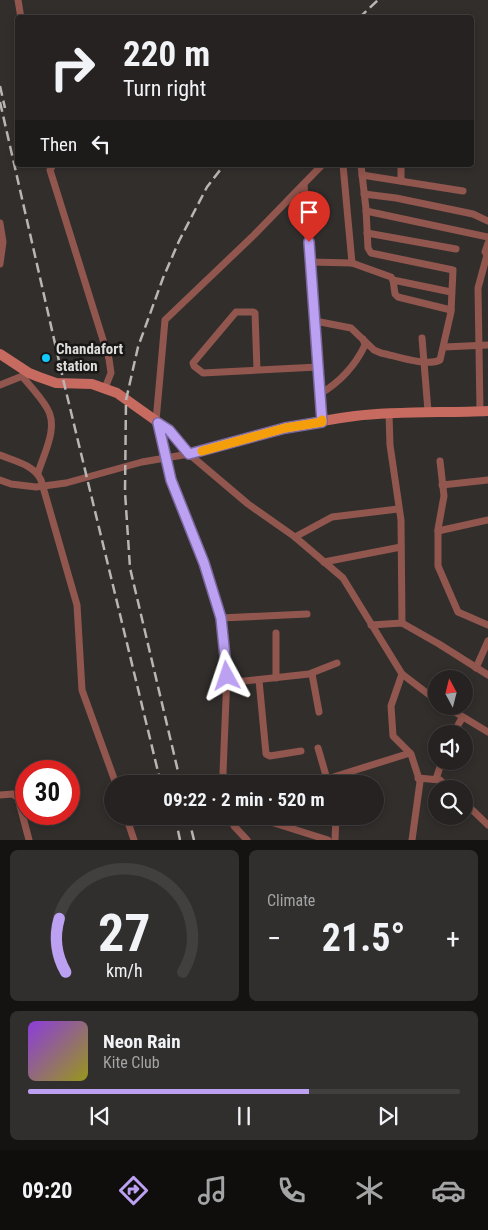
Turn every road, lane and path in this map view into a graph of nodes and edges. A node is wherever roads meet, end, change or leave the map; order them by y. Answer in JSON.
{"nodes":[{"id":1,"x":18,"y":0,"type":"edge"},
{"id":2,"x":20,"y":15,"type":"edge"},
{"id":3,"x":52,"y":167,"type":"edge"},
{"id":4,"x":317,"y":167,"type":"edge"},
{"id":5,"x":343,"y":167,"type":"edge"},
{"id":6,"x":361,"y":167,"type":"edge"},
{"id":7,"x":401,"y":167,"type":"edge"},
{"id":8,"x":362,"y":175,"type":"junction"},
{"id":9,"x":401,"y":181,"type":"junction"},
{"id":10,"x":304,"y":184,"type":"junction"},
{"id":11,"x":463,"y":191,"type":"dead end"},
{"id":12,"x":364,"y":194,"type":"junction"},
{"id":13,"x":366,"y":212,"type":"junction"},
{"id":14,"x":488,"y":221,"type":"edge"},
{"id":15,"x":0,"y":223,"type":"edge"},
{"id":16,"x":367,"y":233,"type":"junction"},
{"id":17,"x":488,"y":237,"type":"edge"},
{"id":18,"x":488,"y":242,"type":"edge"},
{"id":19,"x":456,"y":249,"type":"dead end"},
{"id":20,"x":487,"y":255,"type":"edge"},
{"id":21,"x":310,"y":262,"type":"junction"},
{"id":22,"x":352,"y":263,"type":"junction"},
{"id":23,"x":0,"y":264,"type":"edge"},
{"id":24,"x":392,"y":280,"type":"junction"},
{"id":25,"x":451,"y":292,"type":"junction"},
{"id":26,"x":451,"y":310,"type":"junction"},
{"id":27,"x":315,"y":321,"type":"junction"},
{"id":28,"x":422,"y":338,"type":"dead end"},
{"id":29,"x":363,"y":339,"type":"junction"},
{"id":30,"x":488,"y":345,"type":"edge"},
{"id":31,"x":444,"y":346,"type":"junction"},
{"id":32,"x":479,"y":346,"type":"junction"},
{"id":33,"x":0,"y":354,"type":"edge"},
{"id":34,"x":423,"y":362,"type":"junction"},
{"id":35,"x":318,"y":367,"type":"junction"},
{"id":36,"x":258,"y":370,"type":"junction"},
{"id":37,"x":25,"y":375,"type":"junction"},
{"id":38,"x":0,"y":385,"type":"edge"},
{"id":39,"x":105,"y":388,"type":"junction"},
{"id":40,"x":320,"y":394,"type":"junction"},
{"id":41,"x":484,"y":411,"type":"edge"},
{"id":42,"x":428,"y":412,"type":"junction"},
{"id":43,"x":389,"y":414,"type":"junction"},
{"id":44,"x":157,"y":422,"type":"junction"},
{"id":45,"x":322,"y":422,"type":"junction"},
{"id":46,"x":189,"y":454,"type":"junction"},
{"id":47,"x":0,"y":455,"type":"edge"},
{"id":48,"x":440,"y":461,"type":"dead end"},
{"id":49,"x":38,"y":473,"type":"junction"},
{"id":50,"x":0,"y":480,"type":"edge"},
{"id":51,"x":488,"y":480,"type":"edge"},
{"id":52,"x":442,"y":485,"type":"junction"},
{"id":53,"x":43,"y":486,"type":"junction"},
{"id":54,"x":398,"y":509,"type":"junction"},
{"id":55,"x":488,"y":520,"type":"edge"},
{"id":56,"x":438,"y":531,"type":"junction"},
{"id":57,"x":295,"y":537,"type":"junction"},
{"id":58,"x":401,"y":546,"type":"junction"},
{"id":59,"x":324,"y":562,"type":"junction"},
{"id":60,"x":307,"y":614,"type":"dead end"},
{"id":61,"x":221,"y":618,"type":"junction"},
{"id":62,"x":402,"y":623,"type":"junction"},
{"id":63,"x":371,"y":625,"type":"junction"},
{"id":64,"x":488,"y":625,"type":"edge"},
{"id":65,"x":276,"y":633,"type":"dead end"},
{"id":66,"x":488,"y":641,"type":"edge"},
{"id":67,"x":337,"y":663,"type":"dead end"},
{"id":68,"x":476,"y":668,"type":"junction"},
{"id":69,"x":312,"y":674,"type":"junction"},
{"id":70,"x":402,"y":674,"type":"junction"},
{"id":71,"x":488,"y":675,"type":"edge"},
{"id":72,"x":276,"y":678,"type":"junction"},
{"id":73,"x":259,"y":680,"type":"junction"},
{"id":74,"x":226,"y":683,"type":"junction"},
{"id":75,"x":428,"y":694,"type":"edge"},
{"id":76,"x":319,"y":712,"type":"dead end"},
{"id":77,"x":458,"y":715,"type":"edge"},
{"id":78,"x":462,"y":718,"type":"junction"},
{"id":79,"x":458,"y":725,"type":"edge"},
{"id":80,"x":488,"y":731,"type":"edge"},
{"id":81,"x":318,"y":748,"type":"dead end"},
{"id":82,"x":300,"y":751,"type":"dead end"},
{"id":83,"x":410,"y":753,"type":"junction"},
{"id":84,"x":439,"y":770,"type":"edge"},
{"id":85,"x":113,"y":775,"type":"edge"},
{"id":86,"x":223,"y":775,"type":"edge"},
{"id":87,"x":327,"y":775,"type":"edge"},
{"id":88,"x":344,"y":775,"type":"edge"},
{"id":89,"x":418,"y":778,"type":"junction"},
{"id":90,"x":436,"y":779,"type":"joint"},
{"id":91,"x":0,"y":795,"type":"edge"},
{"id":92,"x":473,"y":811,"type":"edge"},
{"id":93,"x":129,"y":825,"type":"edge"},
{"id":94,"x":234,"y":825,"type":"edge"},
{"id":95,"x":280,"y":825,"type":"edge"},
{"id":96,"x":336,"y":825,"type":"edge"},
{"id":97,"x":488,"y":825,"type":"edge"},
{"id":98,"x":28,"y":840,"type":"edge"},
{"id":99,"x":134,"y":840,"type":"edge"},
{"id":100,"x":248,"y":840,"type":"edge"},
{"id":101,"x":328,"y":840,"type":"edge"},
{"id":102,"x":335,"y":840,"type":"edge"},
{"id":103,"x":412,"y":840,"type":"edge"}],
"edges":[{"from":1,"to":2,"type":"street"},
{"from":3,"to":39,"type":"street"},
{"from":4,"to":10,"type":"street"},
{"from":5,"to":22,"type":"street"},
{"from":6,"to":8,"type":"street"},
{"from":7,"to":9,"type":"street"},
{"from":8,"to":9,"type":"street"},
{"from":8,"to":12,"type":"street"},
{"from":9,"to":11,"type":"street"},
{"from":10,"to":21,"type":"street"},
{"from":10,"to":44,"type":"street"},
{"from":12,"to":13,"type":"street"},
{"from":12,"to":14,"type":"street"},
{"from":13,"to":16,"type":"street"},
{"from":13,"to":17,"type":"street"},
{"from":15,"to":23,"type":"street"},
{"from":16,"to":19,"type":"street"},
{"from":16,"to":25,"type":"street"},
{"from":18,"to":20,"type":"street"},
{"from":20,"to":32,"type":"street"},
{"from":21,"to":22,"type":"street"},
{"from":21,"to":27,"type":"street"},
{"from":22,"to":24,"type":"street"},
{"from":24,"to":25,"type":"street"},
{"from":24,"to":26,"type":"street"},
{"from":25,"to":26,"type":"street"},
{"from":26,"to":31,"type":"street"},
{"from":27,"to":29,"type":"street"},
{"from":27,"to":35,"type":"street"},
{"from":28,"to":34,"type":"street"},
{"from":29,"to":34,"type":"street"},
{"from":29,"to":40,"type":"street"},
{"from":30,"to":32,"type":"street"},
{"from":31,"to":32,"type":"street"},
{"from":31,"to":34,"type":"street"},
{"from":32,"to":41,"type":"street"},
{"from":33,"to":37,"type":"main road"},
{"from":34,"to":42,"type":"street"},
{"from":35,"to":36,"type":"street"},
{"from":35,"to":40,"type":"street"},
{"from":36,"to":36,"type":"street"},
{"from":37,"to":38,"type":"street"},
{"from":37,"to":39,"type":"main road"},
{"from":37,"to":49,"type":"street"},
{"from":39,"to":44,"type":"main road"},
{"from":40,"to":45,"type":"street"},
{"from":41,"to":42,"type":"main road"},
{"from":42,"to":43,"type":"main road"},
{"from":43,"to":45,"type":"main road"},
{"from":43,"to":54,"type":"street"},
{"from":44,"to":46,"type":"main road"},
{"from":44,"to":61,"type":"street"},
{"from":45,"to":46,"type":"main road"},
{"from":46,"to":53,"type":"street"},
{"from":46,"to":57,"type":"street"},
{"from":47,"to":49,"type":"street"},
{"from":48,"to":52,"type":"street"},
{"from":49,"to":53,"type":"street"},
{"from":50,"to":53,"type":"street"},
{"from":51,"to":52,"type":"street"},
{"from":52,"to":56,"type":"street"},
{"from":53,"to":85,"type":"street"},
{"from":54,"to":57,"type":"street"},
{"from":54,"to":58,"type":"street"},
{"from":55,"to":56,"type":"street"},
{"from":56,"to":64,"type":"street"},
{"from":57,"to":59,"type":"street"},
{"from":58,"to":59,"type":"street"},
{"from":58,"to":62,"type":"street"},
{"from":59,"to":63,"type":"street"},
{"from":60,"to":61,"type":"street"},
{"from":61,"to":74,"type":"street"},
{"from":62,"to":63,"type":"street"},
{"from":62,"to":68,"type":"street"},
{"from":63,"to":70,"type":"street"},
{"from":65,"to":72,"type":"street"},
{"from":66,"to":68,"type":"street"},
{"from":67,"to":69,"type":"street"},
{"from":68,"to":71,"type":"street"},
{"from":69,"to":72,"type":"street"},
{"from":69,"to":76,"type":"street"},
{"from":70,"to":75,"type":"street"},
{"from":70,"to":83,"type":"street"},
{"from":72,"to":73,"type":"street"},
{"from":73,"to":74,"type":"street"},
{"from":73,"to":82,"type":"street"},
{"from":74,"to":86,"type":"street"},
{"from":77,"to":78,"type":"street"},
{"from":78,"to":79,"type":"street"},
{"from":78,"to":80,"type":"street"},
{"from":81,"to":87,"type":"street"},
{"from":83,"to":88,"type":"street"},
{"from":83,"to":89,"type":"street"},
{"from":84,"to":90,"type":"street"},
{"from":89,"to":90,"type":"street"},
{"from":89,"to":103,"type":"street"},
{"from":91,"to":98,"type":"street"},
{"from":92,"to":97,"type":"street"},
{"from":93,"to":99,"type":"street"},
{"from":94,"to":100,"type":"street"},
{"from":95,"to":101,"type":"street"},
{"from":96,"to":102,"type":"street"}]}
